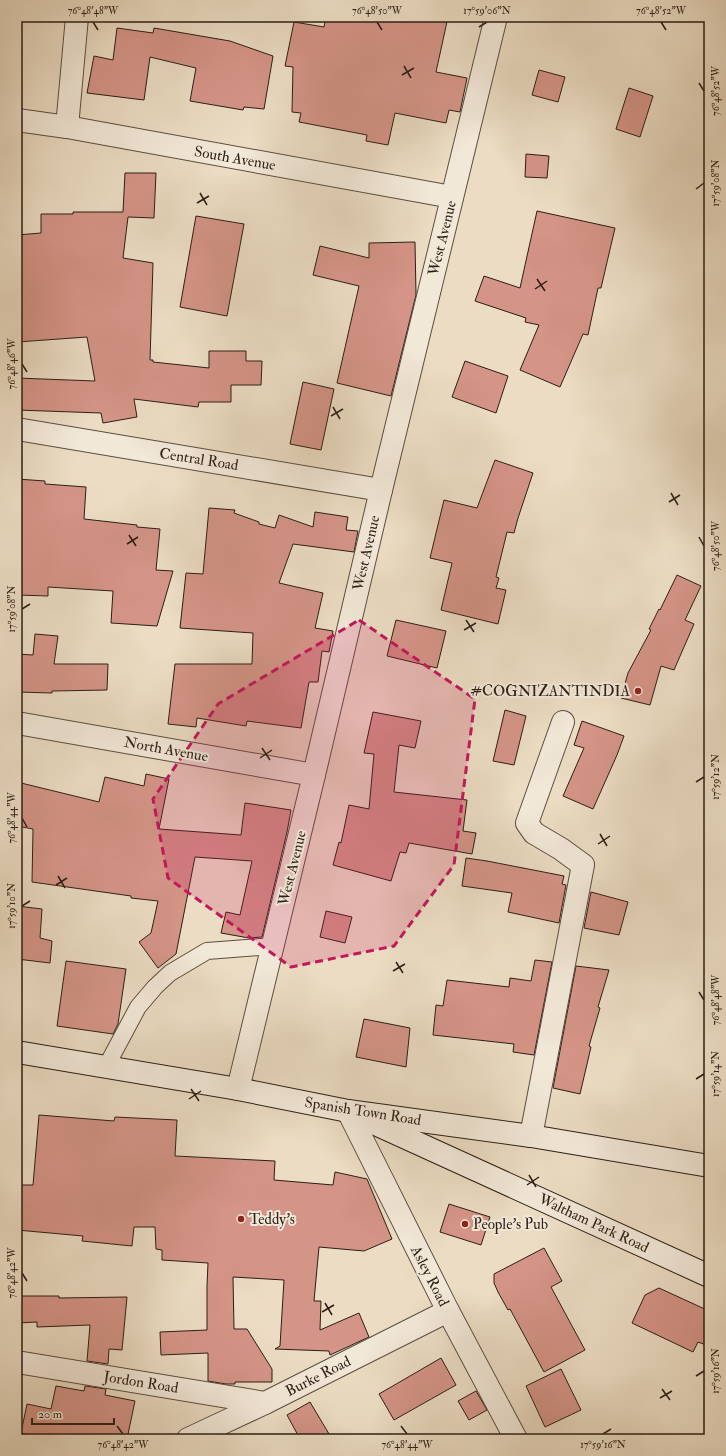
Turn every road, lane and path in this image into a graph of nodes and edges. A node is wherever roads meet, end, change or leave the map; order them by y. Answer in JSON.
{"nodes":[{"id":1,"x":77,"y":17,"type":"edge"},
{"id":2,"x":496,"y":17,"type":"edge"},
{"id":3,"x":17,"y":120,"type":"edge"},
{"id":4,"x":66,"y":127,"type":"junction"},
{"id":5,"x":452,"y":197,"type":"junction"},
{"id":6,"x":17,"y":429,"type":"edge"},
{"id":7,"x":381,"y":490,"type":"junction"},
{"id":8,"x":563,"y":722,"type":"dead end"},
{"id":9,"x":17,"y":723,"type":"edge"},
{"id":10,"x":314,"y":775,"type":"junction"},
{"id":11,"x":273,"y":946,"type":"junction"},
{"id":12,"x":17,"y":1052,"type":"edge"},
{"id":13,"x":106,"y":1067,"type":"junction"},
{"id":14,"x":238,"y":1088,"type":"junction"},
{"id":15,"x":348,"y":1111,"type":"junction"},
{"id":16,"x":531,"y":1136,"type":"junction"},
{"id":17,"x":709,"y":1166,"type":"edge"},
{"id":18,"x":709,"y":1276,"type":"edge"},
{"id":19,"x":448,"y":1311,"type":"junction"},
{"id":20,"x":17,"y":1362,"type":"edge"},
{"id":21,"x":265,"y":1402,"type":"junction"},
{"id":22,"x":188,"y":1439,"type":"edge"},
{"id":23,"x":516,"y":1439,"type":"edge"}],
"edges":[{"from":1,"to":4,"type":"street"},
{"from":2,"to":5,"type":"street","name":"West Avenue"},
{"from":3,"to":4,"type":"street","name":"South Avenue"},
{"from":4,"to":5,"type":"street","name":"South Avenue"},
{"from":5,"to":7,"type":"street","name":"West Avenue"},
{"from":6,"to":7,"type":"street","name":"Central Road"},
{"from":7,"to":10,"type":"street","name":"West Avenue"},
{"from":8,"to":16,"type":"street"},
{"from":9,"to":10,"type":"street","name":"North Avenue"},
{"from":10,"to":11,"type":"street","name":"West Avenue"},
{"from":11,"to":13,"type":"lane"},
{"from":11,"to":14,"type":"street","name":"West Avenue"},
{"from":12,"to":13,"type":"street","name":"Spanish Town Road"},
{"from":13,"to":14,"type":"street","name":"Spanish Town Road"},
{"from":14,"to":15,"type":"street","name":"Spanish Town Road"},
{"from":15,"to":16,"type":"street","name":"Spanish Town Road"},
{"from":15,"to":18,"type":"street","name":"Waltham Park Road"},
{"from":15,"to":19,"type":"street","name":"Asley Road"},
{"from":16,"to":17,"type":"street","name":"Spanish Town Road"},
{"from":19,"to":21,"type":"street","name":"Burke Road"},
{"from":19,"to":23,"type":"street","name":"Asley Road"},
{"from":20,"to":21,"type":"street","name":"Jordon Road"},
{"from":21,"to":22,"type":"street","name":"Burke Road"}]}
